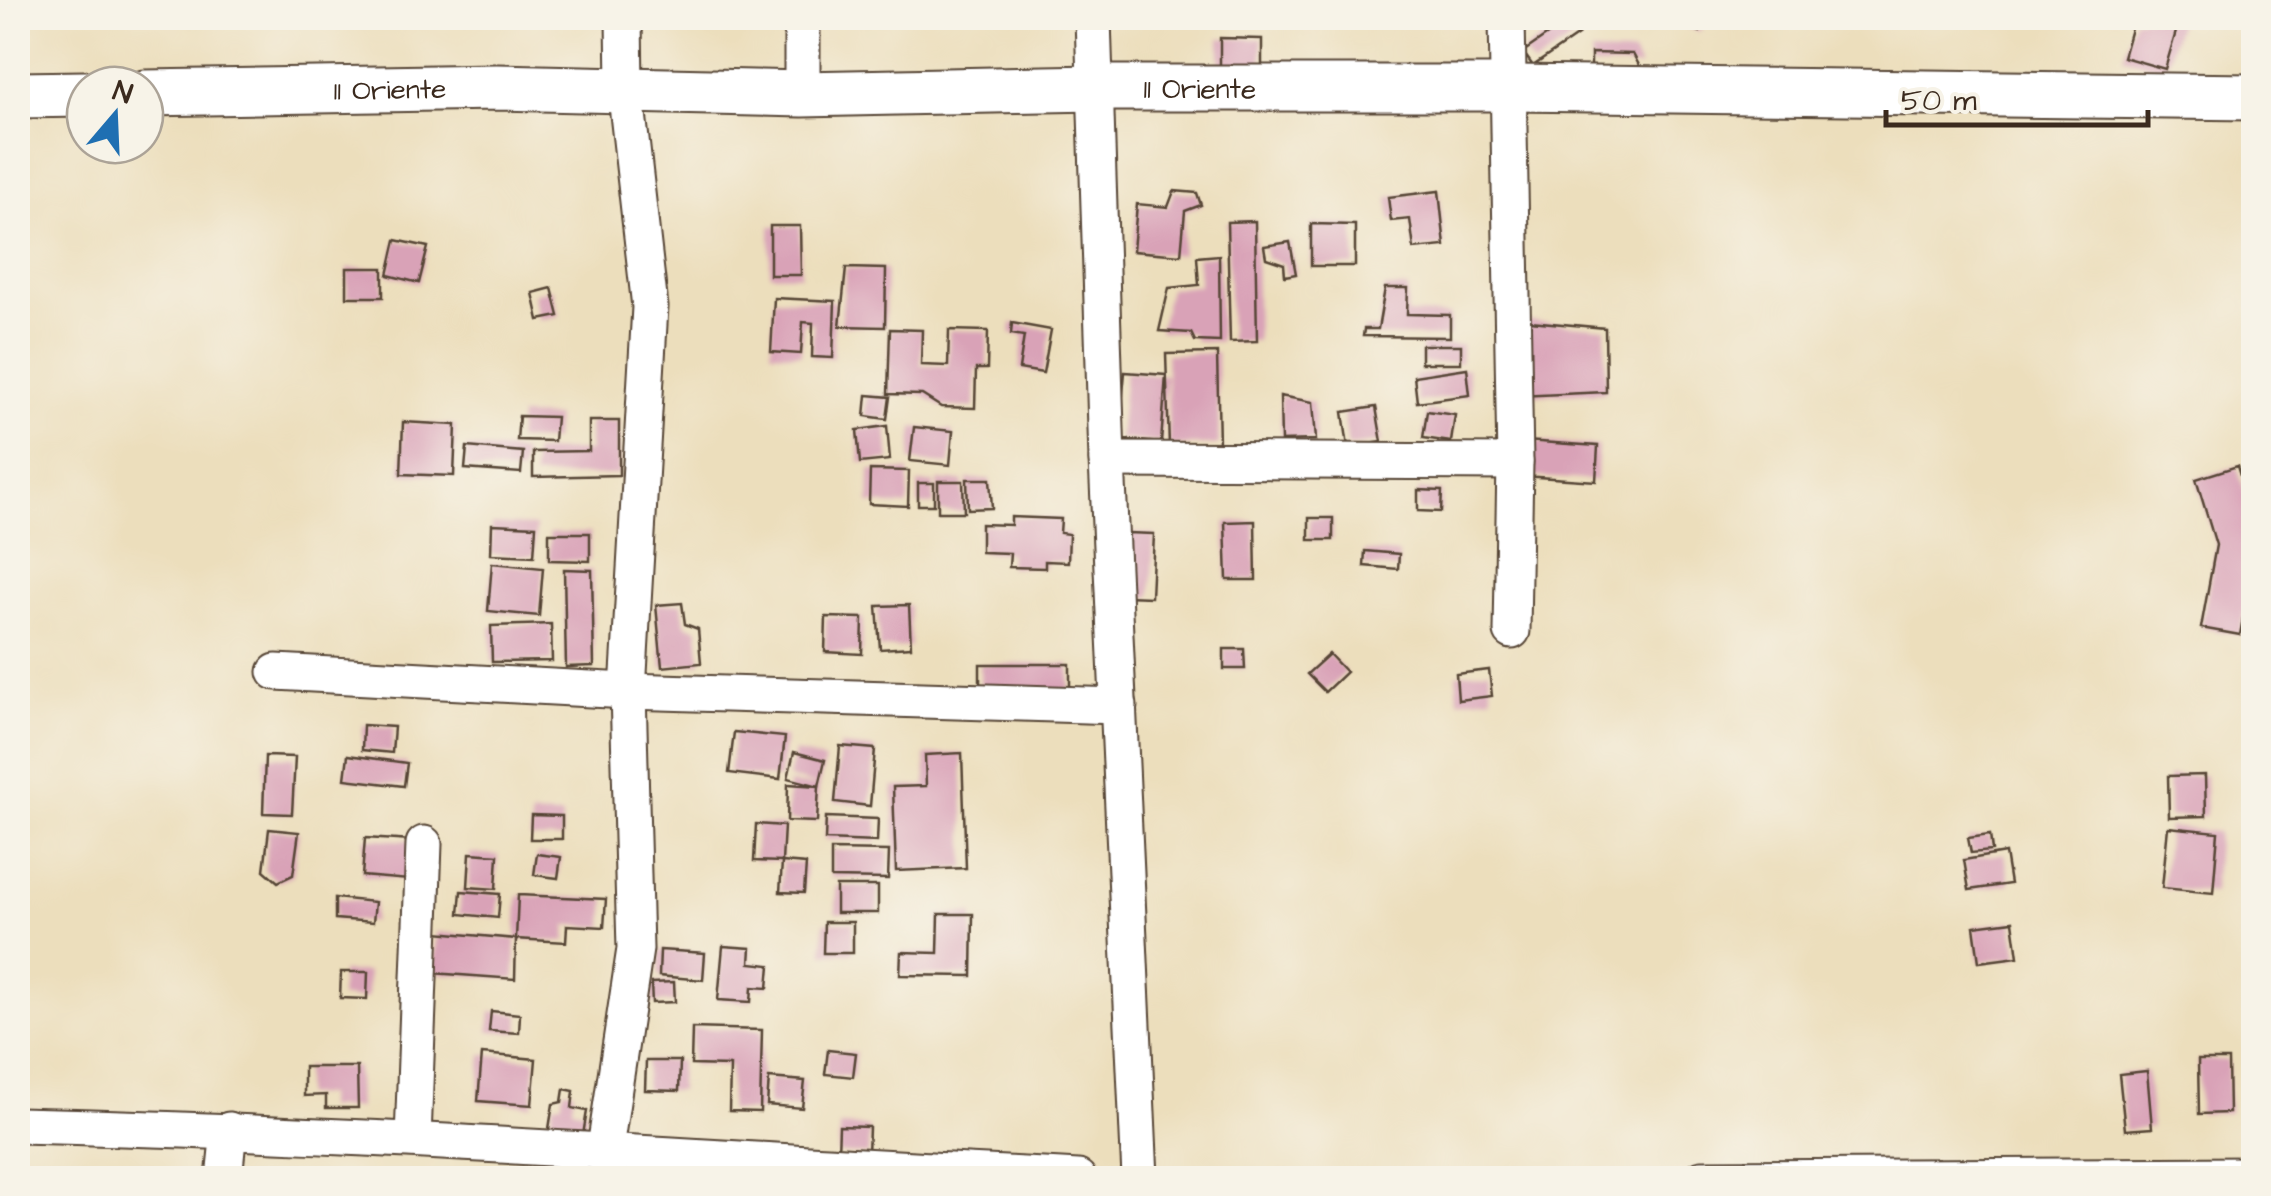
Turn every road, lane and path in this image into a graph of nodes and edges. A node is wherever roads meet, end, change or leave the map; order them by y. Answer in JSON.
{"nodes":[{"id":1,"x":624,"y":18,"type":"edge"},
{"id":2,"x":802,"y":18,"type":"edge"},
{"id":3,"x":1093,"y":18,"type":"edge"},
{"id":4,"x":1507,"y":18,"type":"edge"},
{"id":5,"x":625,"y":87,"type":"junction"},
{"id":6,"x":1096,"y":88,"type":"junction"},
{"id":7,"x":1508,"y":88,"type":"junction"},
{"id":8,"x":165,"y":92,"type":"edge"},
{"id":9,"x":65,"y":94,"type":"edge"},
{"id":10,"x":802,"y":94,"type":"junction"},
{"id":11,"x":18,"y":95,"type":"edge"},
{"id":12,"x":2254,"y":98,"type":"edge"},
{"id":13,"x":1107,"y":460,"type":"junction"},
{"id":14,"x":1515,"y":462,"type":"junction"},
{"id":15,"x":1512,"y":632,"type":"dead end"},
{"id":16,"x":276,"y":672,"type":"dead end"},
{"id":17,"x":628,"y":690,"type":"junction"},
{"id":18,"x":1119,"y":706,"type":"junction"},
{"id":19,"x":424,"y":844,"type":"dead end"},
{"id":20,"x":18,"y":1125,"type":"edge"},
{"id":21,"x":229,"y":1130,"type":"junction"},
{"id":22,"x":413,"y":1139,"type":"junction"},
{"id":23,"x":607,"y":1163,"type":"edge"},
{"id":24,"x":720,"y":1170,"type":"edge"},
{"id":25,"x":2254,"y":1176,"type":"edge"},
{"id":26,"x":224,"y":1178,"type":"edge"},
{"id":27,"x":1078,"y":1178,"type":"edge"},
{"id":28,"x":1140,"y":1178,"type":"edge"},
{"id":29,"x":1702,"y":1178,"type":"edge"}],
"edges":[{"from":1,"to":5,"type":"street"},
{"from":2,"to":10,"type":"street"},
{"from":3,"to":6,"type":"street"},
{"from":4,"to":7,"type":"street"},
{"from":5,"to":8,"type":"street","name":"11 Oriente"},
{"from":5,"to":10,"type":"street","name":"11 Oriente"},
{"from":5,"to":17,"type":"street"},
{"from":6,"to":7,"type":"street","name":"11 Oriente"},
{"from":6,"to":10,"type":"street","name":"11 Oriente"},
{"from":6,"to":13,"type":"street"},
{"from":7,"to":12,"type":"street","name":"11 Oriente"},
{"from":7,"to":14,"type":"street"},
{"from":9,"to":11,"type":"street"},
{"from":13,"to":14,"type":"street"},
{"from":13,"to":18,"type":"street"},
{"from":14,"to":15,"type":"street"},
{"from":16,"to":17,"type":"street"},
{"from":17,"to":18,"type":"street"},
{"from":17,"to":23,"type":"street"},
{"from":18,"to":28,"type":"street"},
{"from":19,"to":22,"type":"street"},
{"from":20,"to":21,"type":"street"},
{"from":21,"to":22,"type":"street"},
{"from":21,"to":26,"type":"street"},
{"from":22,"to":23,"type":"street"},
{"from":23,"to":24,"type":"street"},
{"from":24,"to":27,"type":"street"},
{"from":25,"to":29,"type":"street"}]}
